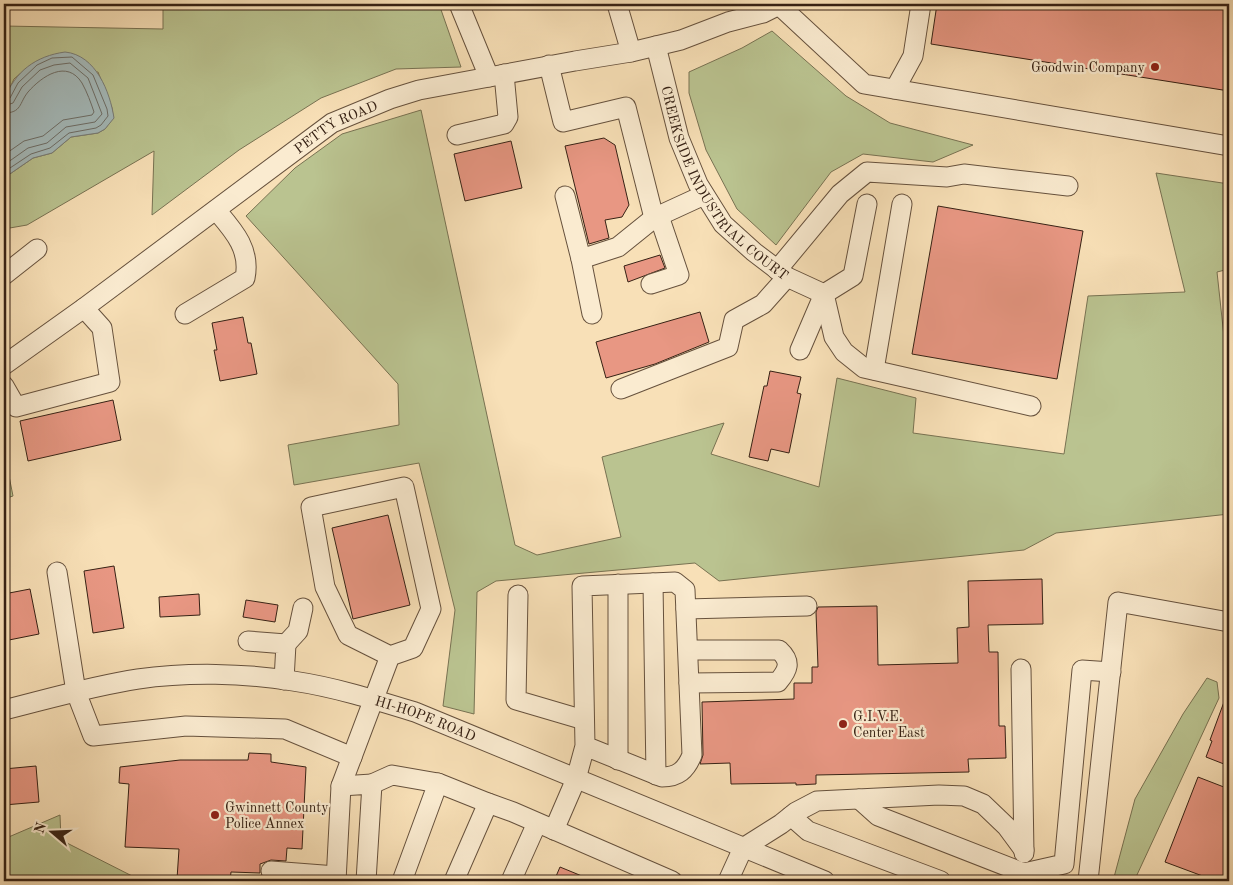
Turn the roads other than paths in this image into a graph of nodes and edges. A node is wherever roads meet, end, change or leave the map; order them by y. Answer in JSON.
{"nodes":[{"id":1,"x":459,"y":4,"type":"edge"},
{"id":2,"x":617,"y":4,"type":"edge"},
{"id":3,"x":750,"y":4,"type":"edge"},
{"id":4,"x":780,"y":4,"type":"edge"},
{"id":5,"x":921,"y":4,"type":"edge"},
{"id":6,"x":728,"y":22,"type":"junction"},
{"id":7,"x":656,"y":46,"type":"junction"},
{"id":8,"x":631,"y":52,"type":"junction"},
{"id":9,"x":549,"y":66,"type":"junction"},
{"id":10,"x":496,"y":75,"type":"junction"},
{"id":11,"x":895,"y":89,"type":"junction"},
{"id":12,"x":457,"y":135,"type":"dead end"},
{"id":13,"x":1229,"y":146,"type":"edge"},
{"id":14,"x":1068,"y":186,"type":"dead end"},
{"id":15,"x":704,"y":194,"type":"junction"},
{"id":16,"x":564,"y":196,"type":"dead end"},
{"id":17,"x":867,"y":204,"type":"dead end"},
{"id":18,"x":902,"y":204,"type":"dead end"},
{"id":19,"x":216,"y":210,"type":"junction"},
{"id":20,"x":656,"y":217,"type":"junction"},
{"id":21,"x":38,"y":249,"type":"dead end"},
{"id":22,"x":581,"y":259,"type":"junction"},
{"id":23,"x":782,"y":273,"type":"junction"},
{"id":24,"x":4,"y":275,"type":"edge"},
{"id":25,"x":651,"y":284,"type":"dead end"},
{"id":26,"x":824,"y":294,"type":"junction"},
{"id":27,"x":84,"y":308,"type":"junction"},
{"id":28,"x":185,"y":314,"type":"dead end"},
{"id":29,"x":592,"y":314,"type":"dead end"},
{"id":30,"x":800,"y":350,"type":"dead end"},
{"id":31,"x":4,"y":365,"type":"edge"},
{"id":32,"x":874,"y":370,"type":"junction"},
{"id":33,"x":4,"y":386,"type":"edge"},
{"id":34,"x":621,"y":389,"type":"dead end"},
{"id":35,"x":1031,"y":406,"type":"dead end"},
{"id":36,"x":57,"y":572,"type":"dead end"},
{"id":37,"x":653,"y":583,"type":"junction"},
{"id":38,"x":618,"y":584,"type":"junction"},
{"id":39,"x":518,"y":595,"type":"dead end"},
{"id":40,"x":807,"y":606,"type":"dead end"},
{"id":41,"x":303,"y":608,"type":"dead end"},
{"id":42,"x":686,"y":609,"type":"junction"},
{"id":43,"x":1229,"y":622,"type":"edge"},
{"id":44,"x":248,"y":640,"type":"dead end"},
{"id":45,"x":286,"y":644,"type":"junction"},
{"id":46,"x":688,"y":650,"type":"junction"},
{"id":47,"x":390,"y":656,"type":"junction"},
{"id":48,"x":1021,"y":669,"type":"dead end"},
{"id":49,"x":1110,"y":672,"type":"junction"},
{"id":50,"x":284,"y":680,"type":"junction"},
{"id":51,"x":689,"y":683,"type":"junction"},
{"id":52,"x":76,"y":692,"type":"junction"},
{"id":53,"x":374,"y":700,"type":"junction"},
{"id":54,"x":4,"y":710,"type":"edge"},
{"id":55,"x":584,"y":720,"type":"junction"},
{"id":56,"x":585,"y":746,"type":"junction"},
{"id":57,"x":352,"y":757,"type":"junction"},
{"id":58,"x":618,"y":760,"type":"junction"},
{"id":59,"x":656,"y":774,"type":"junction"},
{"id":60,"x":576,"y":779,"type":"junction"},
{"id":61,"x":438,"y":783,"type":"junction"},
{"id":62,"x":372,"y":784,"type":"junction"},
{"id":63,"x":340,"y":786,"type":"junction"},
{"id":64,"x":859,"y":799,"type":"junction"},
{"id":65,"x":488,"y":803,"type":"junction"},
{"id":66,"x":791,"y":816,"type":"junction"},
{"id":67,"x":546,"y":826,"type":"junction"},
{"id":68,"x":743,"y":848,"type":"junction"},
{"id":69,"x":1024,"y":850,"type":"junction"},
{"id":70,"x":271,"y":871,"type":"dead end"},
{"id":71,"x":1024,"y":877,"type":"edge"},
{"id":72,"x":336,"y":879,"type":"edge"},
{"id":73,"x":366,"y":881,"type":"edge"},
{"id":74,"x":402,"y":881,"type":"edge"},
{"id":75,"x":454,"y":881,"type":"edge"},
{"id":76,"x":511,"y":881,"type":"edge"},
{"id":77,"x":672,"y":881,"type":"edge"},
{"id":78,"x":728,"y":881,"type":"edge"},
{"id":79,"x":826,"y":881,"type":"edge"},
{"id":80,"x":941,"y":881,"type":"edge"},
{"id":81,"x":1088,"y":881,"type":"edge"}],
"edges":[{"from":1,"to":10,"type":"street"},
{"from":2,"to":8,"type":"street"},
{"from":3,"to":6,"type":"street","name":"PETTY ROAD"},
{"from":4,"to":6,"type":"street","name":"PETTY ROAD"},
{"from":4,"to":11,"type":"street"},
{"from":5,"to":11,"type":"street"},
{"from":6,"to":7,"type":"street","name":"PETTY ROAD"},
{"from":7,"to":8,"type":"street","name":"PETTY ROAD"},
{"from":7,"to":15,"type":"street","name":"CREEKSIDE INDUSTRIAL COURT"},
{"from":8,"to":9,"type":"street","name":"PETTY ROAD"},
{"from":9,"to":10,"type":"street","name":"PETTY ROAD"},
{"from":9,"to":20,"type":"street"},
{"from":10,"to":12,"type":"street"},
{"from":10,"to":19,"type":"street","name":"PETTY ROAD"},
{"from":11,"to":13,"type":"street"},
{"from":14,"to":23,"type":"street"},
{"from":15,"to":20,"type":"street"},
{"from":15,"to":23,"type":"street","name":"CREEKSIDE INDUSTRIAL COURT"},
{"from":16,"to":22,"type":"street"},
{"from":17,"to":26,"type":"street"},
{"from":18,"to":32,"type":"street"},
{"from":19,"to":27,"type":"street","name":"PETTY ROAD"},
{"from":19,"to":28,"type":"street"},
{"from":20,"to":22,"type":"street"},
{"from":20,"to":25,"type":"street"},
{"from":21,"to":24,"type":"street"},
{"from":22,"to":29,"type":"street"},
{"from":23,"to":26,"type":"street","name":"CREEKSIDE INDUSTRIAL COURT"},
{"from":23,"to":34,"type":"street"},
{"from":26,"to":30,"type":"street"},
{"from":26,"to":32,"type":"street"},
{"from":27,"to":31,"type":"street","name":"PETTY ROAD"},
{"from":27,"to":33,"type":"street"},
{"from":32,"to":35,"type":"street"},
{"from":36,"to":52,"type":"street"},
{"from":37,"to":38,"type":"street"},
{"from":37,"to":42,"type":"street"},
{"from":37,"to":59,"type":"street"},
{"from":38,"to":55,"type":"street"},
{"from":38,"to":58,"type":"street"},
{"from":39,"to":55,"type":"street"},
{"from":40,"to":42,"type":"street"},
{"from":41,"to":45,"type":"street"},
{"from":42,"to":46,"type":"street"},
{"from":43,"to":49,"type":"street"},
{"from":44,"to":45,"type":"street"},
{"from":45,"to":50,"type":"street"},
{"from":46,"to":51,"type":"street"},
{"from":46,"to":51,"type":"street"},
{"from":47,"to":47,"type":"street"},
{"from":47,"to":53,"type":"street"},
{"from":48,"to":69,"type":"street"},
{"from":49,"to":71,"type":"street"},
{"from":49,"to":81,"type":"street"},
{"from":50,"to":52,"type":"street","name":"HI-HOPE ROAD"},
{"from":50,"to":53,"type":"street","name":"HI-HOPE ROAD"},
{"from":51,"to":59,"type":"street"},
{"from":52,"to":54,"type":"street","name":"HI-HOPE ROAD"},
{"from":52,"to":57,"type":"street"},
{"from":53,"to":57,"type":"street"},
{"from":53,"to":60,"type":"street","name":"HI-HOPE ROAD"},
{"from":55,"to":56,"type":"street"},
{"from":56,"to":58,"type":"street"},
{"from":56,"to":60,"type":"street"},
{"from":57,"to":63,"type":"street"},
{"from":58,"to":59,"type":"street"},
{"from":60,"to":67,"type":"street"},
{"from":60,"to":68,"type":"street","name":"HI-HOPE ROAD"},
{"from":61,"to":62,"type":"street"},
{"from":61,"to":65,"type":"street"},
{"from":61,"to":74,"type":"street"},
{"from":62,"to":63,"type":"street"},
{"from":62,"to":73,"type":"street"},
{"from":63,"to":72,"type":"street"},
{"from":64,"to":66,"type":"street"},
{"from":64,"to":69,"type":"street"},
{"from":64,"to":71,"type":"street"},
{"from":65,"to":67,"type":"street"},
{"from":65,"to":75,"type":"street"},
{"from":66,"to":68,"type":"street"},
{"from":66,"to":80,"type":"street"},
{"from":67,"to":76,"type":"street"},
{"from":67,"to":77,"type":"street"},
{"from":68,"to":78,"type":"street"},
{"from":68,"to":79,"type":"street","name":"HI-HOPE ROAD"},
{"from":69,"to":71,"type":"street"},
{"from":70,"to":72,"type":"street"}]}
